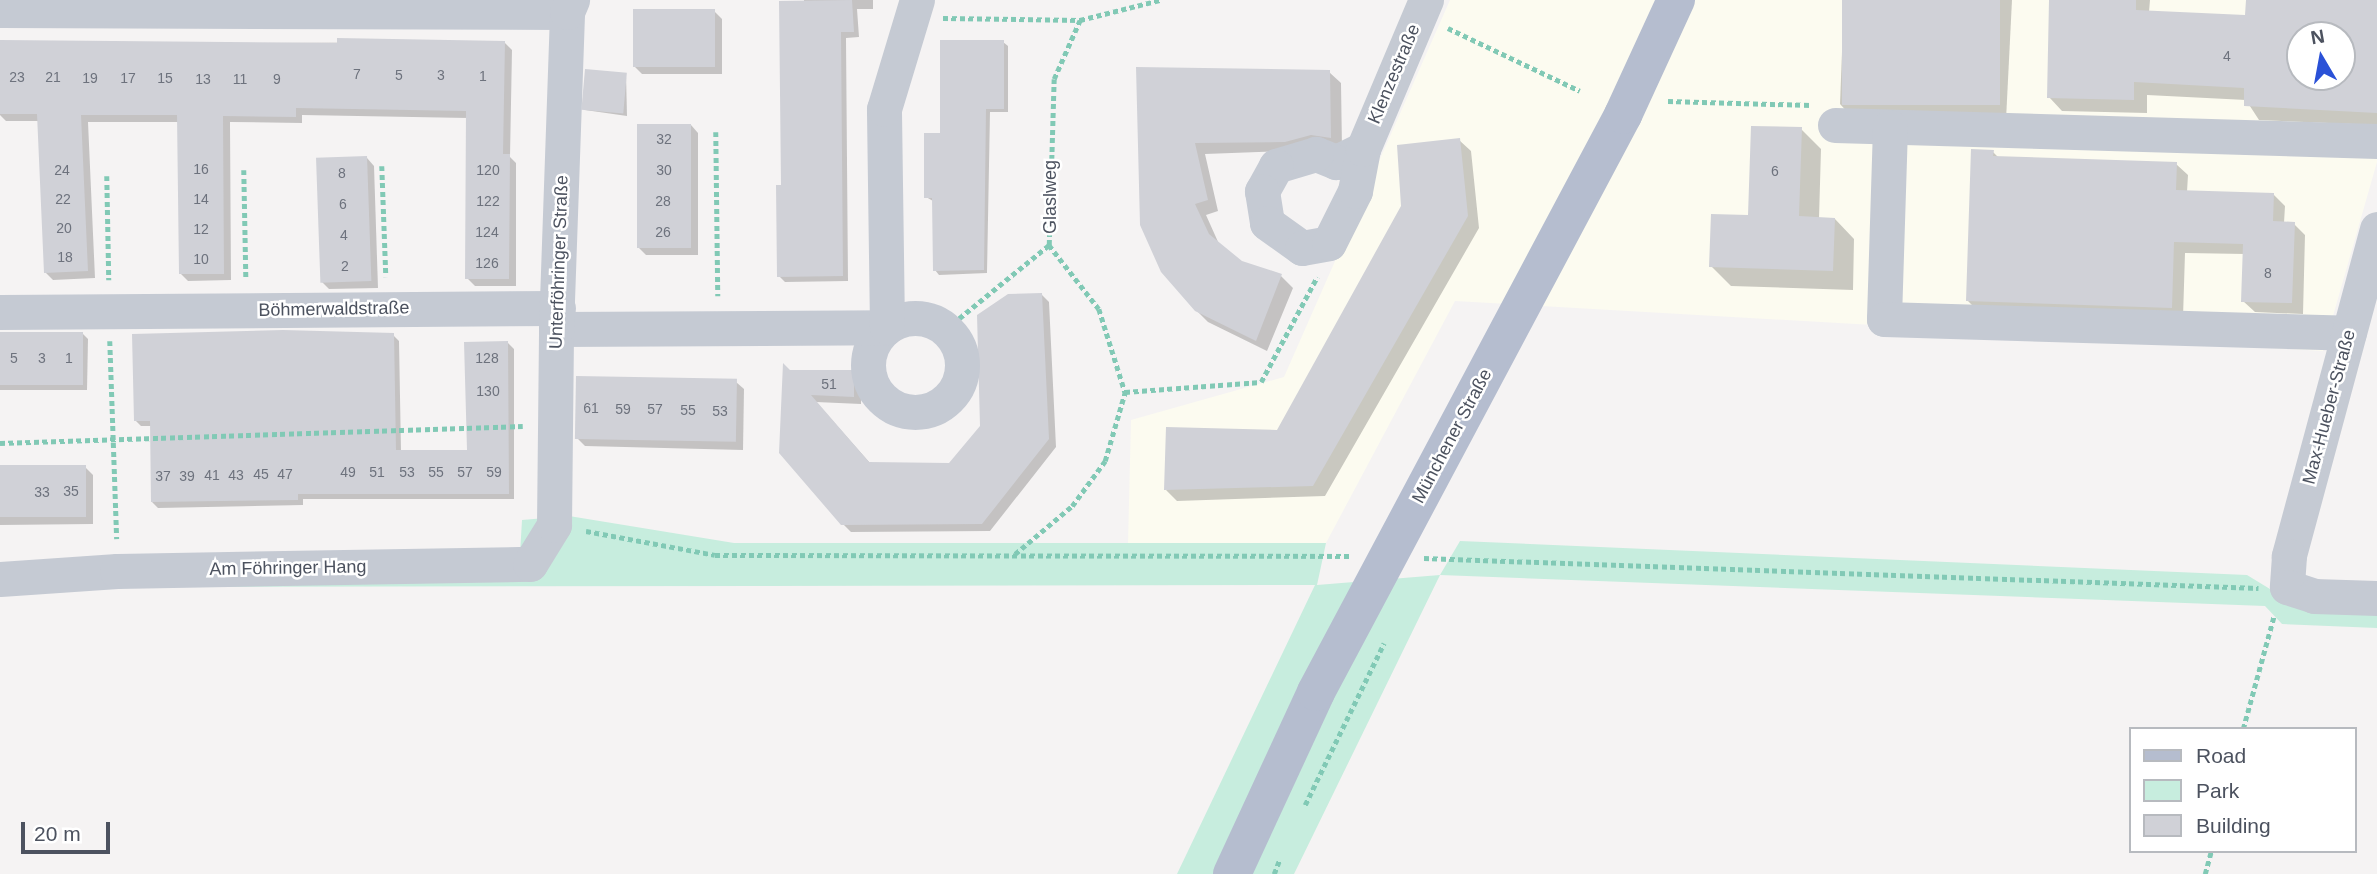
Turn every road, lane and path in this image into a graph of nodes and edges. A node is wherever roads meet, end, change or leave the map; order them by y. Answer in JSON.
{"nodes":[{"id":1,"x":1160,"y":0,"type":"edge"},
{"id":2,"x":1676,"y":0,"type":"edge"},
{"id":3,"x":289,"y":4,"type":"edge"},
{"id":4,"x":143,"y":5,"type":"edge"},
{"id":5,"x":569,"y":6,"type":"edge"},
{"id":6,"x":1423,"y":7,"type":"edge"},
{"id":7,"x":914,"y":9,"type":"edge"},
{"id":8,"x":0,"y":10,"type":"edge"},
{"id":9,"x":1080,"y":20,"type":"junction"},
{"id":10,"x":1580,"y":91,"type":"dead end"},
{"id":11,"x":1668,"y":101,"type":"dead end"},
{"id":12,"x":1835,"y":125,"type":"joint"},
{"id":13,"x":1890,"y":127,"type":"junction"},
{"id":14,"x":716,"y":132,"type":"dead end"},
{"id":15,"x":2377,"y":141,"type":"edge"},
{"id":16,"x":1363,"y":149,"type":"junction"},
{"id":17,"x":382,"y":166,"type":"dead end"},
{"id":18,"x":244,"y":170,"type":"dead end"},
{"id":19,"x":107,"y":176,"type":"dead end"},
{"id":20,"x":2377,"y":229,"type":"edge"},
{"id":21,"x":1329,"y":243,"type":"junction"},
{"id":22,"x":1049,"y":245,"type":"junction"},
{"id":23,"x":386,"y":309,"type":"junction"},
{"id":24,"x":247,"y":310,"type":"junction"},
{"id":25,"x":0,"y":312,"type":"edge"},
{"id":26,"x":110,"y":312,"type":"junction"},
{"id":27,"x":557,"y":318,"type":"junction"},
{"id":28,"x":719,"y":326,"type":"junction"},
{"id":29,"x":887,"y":327,"type":"junction"},
{"id":30,"x":946,"y":329,"type":"junction"},
{"id":31,"x":2349,"y":333,"type":"junction"},
{"id":32,"x":1125,"y":392,"type":"junction"},
{"id":33,"x":555,"y":425,"type":"junction"},
{"id":34,"x":114,"y":441,"type":"junction"},
{"id":35,"x":0,"y":443,"type":"edge"},
{"id":36,"x":554,"y":525,"type":"junction"},
{"id":37,"x":1015,"y":554,"type":"junction"},
{"id":38,"x":1333,"y":556,"type":"dead end"},
{"id":39,"x":1420,"y":570,"type":"dead end"},
{"id":40,"x":117,"y":572,"type":"junction"},
{"id":41,"x":0,"y":579,"type":"edge"},
{"id":42,"x":2287,"y":587,"type":"junction"},
{"id":43,"x":2377,"y":598,"type":"edge"},
{"id":44,"x":1390,"y":632,"type":"dead end"},
{"id":45,"x":2244,"y":727,"type":"edge"},
{"id":46,"x":1298,"y":819,"type":"dead end"},
{"id":47,"x":2210,"y":853,"type":"edge"},
{"id":48,"x":1282,"y":854,"type":"dead end"},
{"id":49,"x":1231,"y":874,"type":"edge"},
{"id":50,"x":1273,"y":874,"type":"edge"},
{"id":51,"x":2205,"y":874,"type":"edge"}],
"edges":[{"from":1,"to":9,"type":"path"},
{"from":2,"to":49,"type":"main road","name":"Münchener Straße"},
{"from":3,"to":4,"type":"street"},
{"from":3,"to":5,"type":"street"},
{"from":4,"to":8,"type":"street"},
{"from":5,"to":27,"type":"street","name":"Unterföhringer Straße"},
{"from":6,"to":10,"type":"path"},
{"from":6,"to":16,"type":"street","name":"Klenzestraße"},
{"from":7,"to":9,"type":"path"},
{"from":7,"to":29,"type":"street"},
{"from":9,"to":22,"type":"path","name":"Glaslweg"},
{"from":11,"to":12,"type":"path"},
{"from":12,"to":13,"type":"street"},
{"from":13,"to":15,"type":"street"},
{"from":13,"to":31,"type":"street"},
{"from":14,"to":28,"type":"path"},
{"from":16,"to":21,"type":"street","name":"Klenzestraße"},
{"from":16,"to":21,"type":"street"},
{"from":17,"to":23,"type":"path"},
{"from":18,"to":24,"type":"path"},
{"from":19,"to":26,"type":"path"},
{"from":20,"to":31,"type":"street","name":"Max-Hueber-Straße"},
{"from":21,"to":32,"type":"path"},
{"from":22,"to":30,"type":"path","name":"Glaslweg"},
{"from":22,"to":32,"type":"path"},
{"from":23,"to":24,"type":"street","name":"Böhmerwaldstraße"},
{"from":23,"to":27,"type":"street","name":"Böhmerwaldstraße"},
{"from":24,"to":26,"type":"street","name":"Böhmerwaldstraße"},
{"from":25,"to":26,"type":"street","name":"Böhmerwaldstraße"},
{"from":26,"to":34,"type":"path"},
{"from":27,"to":28,"type":"street"},
{"from":27,"to":33,"type":"street","name":"Unterföhringer Straße"},
{"from":28,"to":29,"type":"street"},
{"from":29,"to":30,"type":"street"},
{"from":29,"to":30,"type":"street"},
{"from":31,"to":42,"type":"street","name":"Max-Hueber-Straße"},
{"from":32,"to":37,"type":"path"},
{"from":33,"to":34,"type":"path"},
{"from":33,"to":36,"type":"street","name":"Unterföhringer Straße"},
{"from":34,"to":35,"type":"path"},
{"from":34,"to":40,"type":"path"},
{"from":36,"to":37,"type":"path"},
{"from":36,"to":40,"type":"street","name":"Am Föhringer Hang"},
{"from":37,"to":38,"type":"path"},
{"from":39,"to":42,"type":"path"},
{"from":40,"to":41,"type":"street","name":"Am Föhringer Hang"},
{"from":42,"to":43,"type":"street"},
{"from":42,"to":45,"type":"path"},
{"from":44,"to":46,"type":"path"},
{"from":47,"to":51,"type":"path"},
{"from":48,"to":50,"type":"path"}]}
